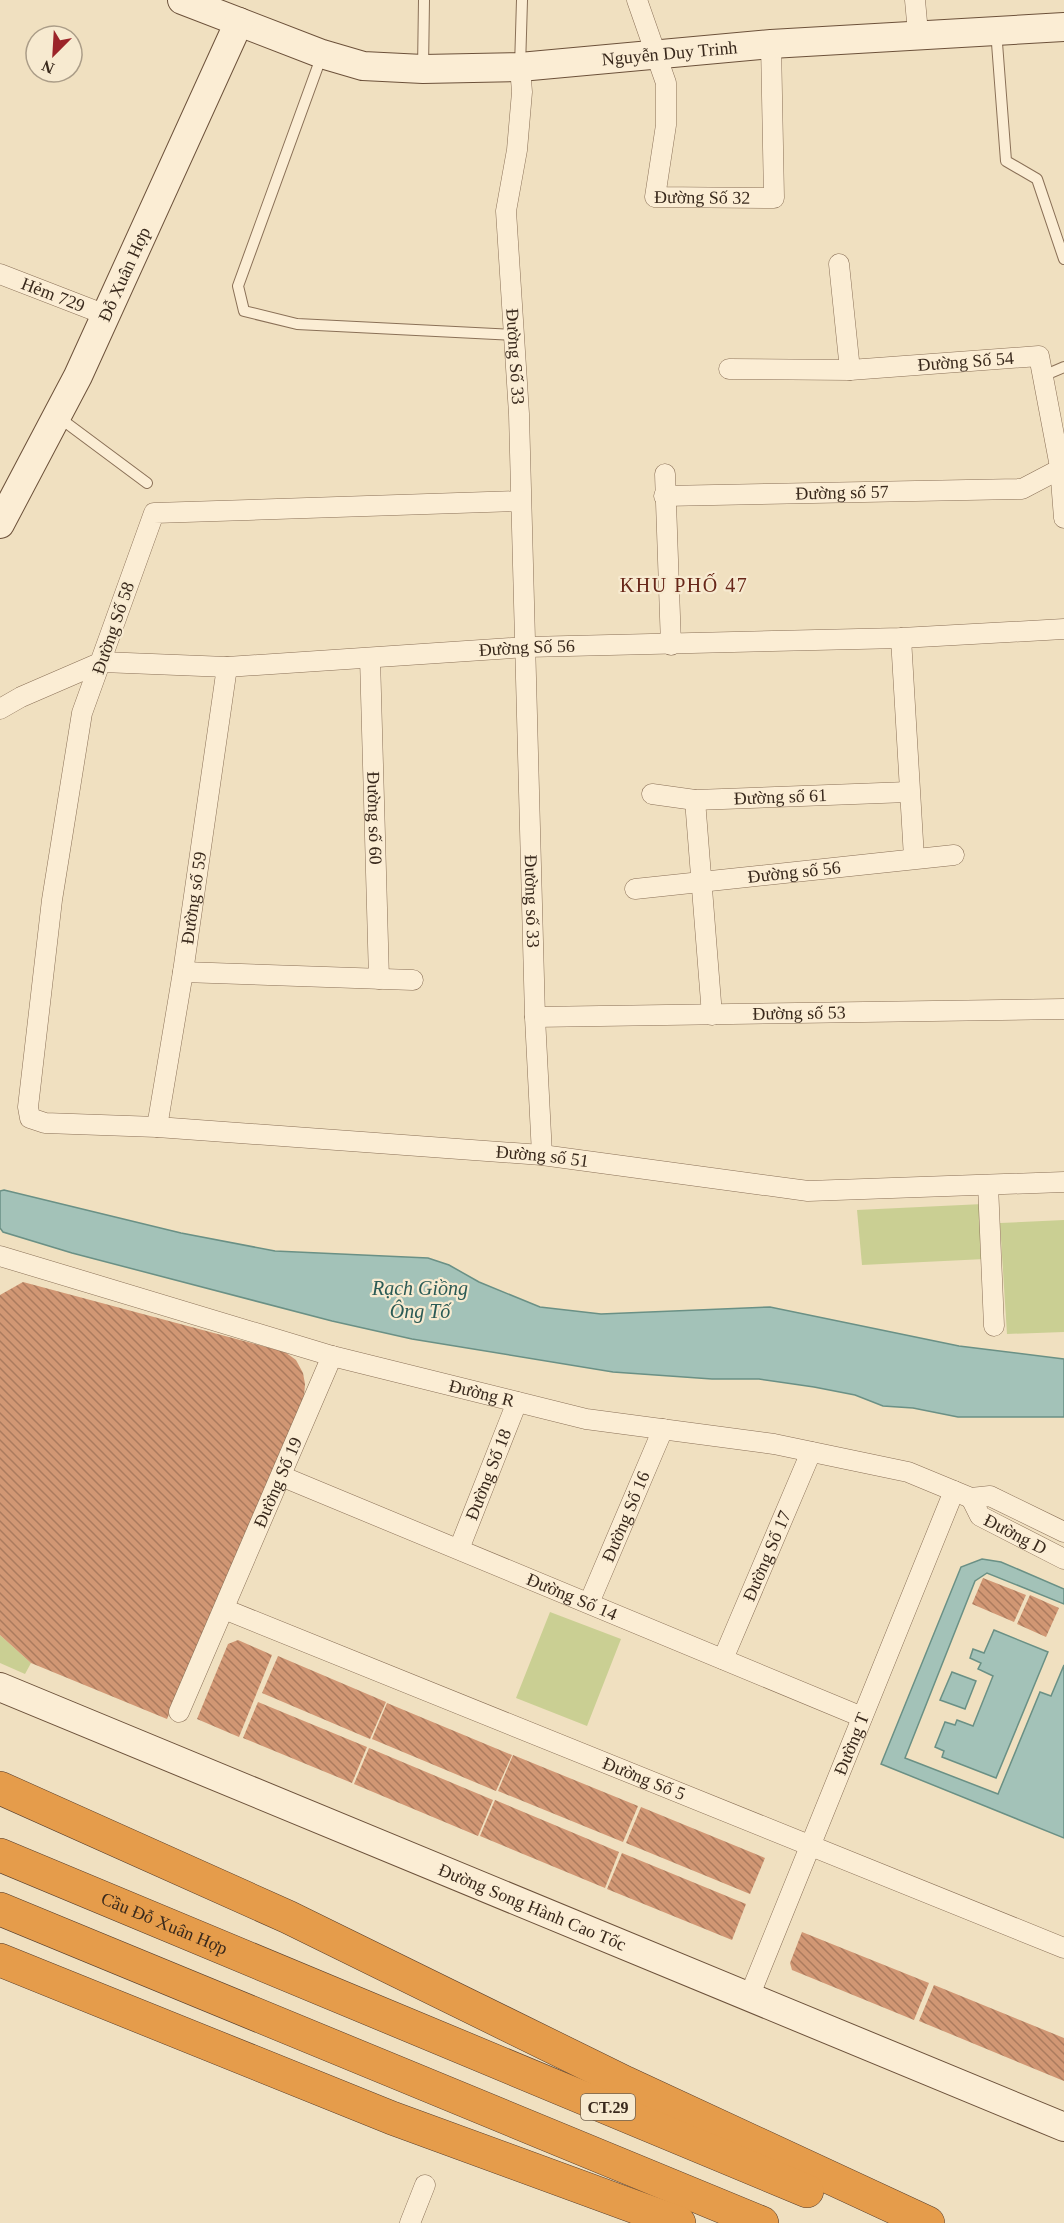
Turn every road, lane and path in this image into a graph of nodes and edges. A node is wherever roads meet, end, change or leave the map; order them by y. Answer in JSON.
{"nodes":[{"id":1,"x":182,"y":0,"type":"edge"},
{"id":2,"x":424,"y":0,"type":"edge"},
{"id":3,"x":522,"y":0,"type":"edge"},
{"id":4,"x":637,"y":0,"type":"edge"},
{"id":5,"x":915,"y":0,"type":"edge"},
{"id":6,"x":1064,"y":27,"type":"edge"},
{"id":7,"x":996,"y":30,"type":"junction"},
{"id":8,"x":234,"y":33,"type":"junction"},
{"id":9,"x":918,"y":33,"type":"junction"},
{"id":10,"x":771,"y":44,"type":"junction"},
{"id":11,"x":657,"y":53,"type":"junction"},
{"id":12,"x":322,"y":54,"type":"junction"},
{"id":13,"x":520,"y":67,"type":"junction"},
{"id":14,"x":423,"y":69,"type":"junction"},
{"id":15,"x":1064,"y":259,"type":"edge"},
{"id":16,"x":839,"y":264,"type":"dead end"},
{"id":17,"x":0,"y":274,"type":"edge"},
{"id":18,"x":106,"y":315,"type":"junction"},
{"id":19,"x":513,"y":335,"type":"junction"},
{"id":20,"x":1064,"y":367,"type":"edge"},
{"id":21,"x":729,"y":369,"type":"dead end"},
{"id":22,"x":850,"y":370,"type":"junction"},
{"id":23,"x":1043,"y":376,"type":"junction"},
{"id":24,"x":57,"y":416,"type":"junction"},
{"id":25,"x":1062,"y":467,"type":"edge"},
{"id":26,"x":664,"y":474,"type":"dead end"},
{"id":27,"x":147,"y":483,"type":"dead end"},
{"id":28,"x":664,"y":496,"type":"junction"},
{"id":29,"x":520,"y":501,"type":"junction"},
{"id":30,"x":1064,"y":518,"type":"edge"},
{"id":31,"x":0,"y":524,"type":"edge"},
{"id":32,"x":1064,"y":628,"type":"edge"},
{"id":33,"x":901,"y":638,"type":"junction"},
{"id":34,"x":671,"y":645,"type":"junction"},
{"id":35,"x":527,"y":647,"type":"junction"},
{"id":36,"x":370,"y":658,"type":"junction"},
{"id":37,"x":102,"y":662,"type":"junction"},
{"id":38,"x":227,"y":667,"type":"junction"},
{"id":39,"x":0,"y":709,"type":"edge"},
{"id":40,"x":908,"y":792,"type":"junction"},
{"id":41,"x":652,"y":794,"type":"dead end"},
{"id":42,"x":695,"y":800,"type":"junction"},
{"id":43,"x":954,"y":855,"type":"dead end"},
{"id":44,"x":914,"y":858,"type":"junction"},
{"id":45,"x":702,"y":880,"type":"junction"},
{"id":46,"x":635,"y":889,"type":"dead end"},
{"id":47,"x":183,"y":972,"type":"junction"},
{"id":48,"x":379,"y":979,"type":"junction"},
{"id":49,"x":413,"y":980,"type":"dead end"},
{"id":50,"x":1064,"y":1009,"type":"edge"},
{"id":51,"x":712,"y":1015,"type":"junction"},
{"id":52,"x":535,"y":1017,"type":"junction"},
{"id":53,"x":28,"y":1107,"type":"joint"},
{"id":54,"x":157,"y":1127,"type":"junction"},
{"id":55,"x":542,"y":1155,"type":"junction"},
{"id":56,"x":1064,"y":1182,"type":"edge"},
{"id":57,"x":988,"y":1185,"type":"junction"},
{"id":58,"x":0,"y":1256,"type":"edge"},
{"id":59,"x":994,"y":1326,"type":"dead end"},
{"id":60,"x":332,"y":1356,"type":"junction"},
{"id":61,"x":517,"y":1402,"type":"junction"},
{"id":62,"x":663,"y":1429,"type":"junction"},
{"id":63,"x":811,"y":1452,"type":"junction"},
{"id":64,"x":281,"y":1476,"type":"junction"},
{"id":65,"x":962,"y":1495,"type":"junction"},
{"id":66,"x":1064,"y":1532,"type":"edge"},
{"id":67,"x":459,"y":1549,"type":"junction"},
{"id":68,"x":1064,"y":1559,"type":"edge"},
{"id":69,"x":589,"y":1603,"type":"junction"},
{"id":70,"x":224,"y":1610,"type":"junction"},
{"id":71,"x":723,"y":1659,"type":"junction"},
{"id":72,"x":0,"y":1687,"type":"edge"},
{"id":73,"x":179,"y":1712,"type":"dead end"},
{"id":74,"x":862,"y":1717,"type":"junction"},
{"id":75,"x":0,"y":1788,"type":"edge"},
{"id":76,"x":810,"y":1846,"type":"junction"},
{"id":77,"x":0,"y":1855,"type":"edge"},
{"id":78,"x":0,"y":1909,"type":"edge"},
{"id":79,"x":1064,"y":1948,"type":"edge"},
{"id":80,"x":0,"y":1960,"type":"edge"},
{"id":81,"x":749,"y":1997,"type":"junction"},
{"id":82,"x":1064,"y":2127,"type":"edge"},
{"id":83,"x":425,"y":2185,"type":"dead end"},
{"id":84,"x":410,"y":2223,"type":"edge"},
{"id":85,"x":679,"y":2223,"type":"edge"},
{"id":86,"x":762,"y":2223,"type":"edge"},
{"id":87,"x":886,"y":2223,"type":"edge"},
{"id":88,"x":928,"y":2223,"type":"edge"}],
"edges":[{"from":1,"to":8,"type":"main road","name":"Nguyễn Duy Trinh"},
{"from":2,"to":14,"type":"lane"},
{"from":3,"to":13,"type":"lane"},
{"from":4,"to":11,"type":"street","name":"Đường Số 32"},
{"from":5,"to":9,"type":"street"},
{"from":6,"to":7,"type":"main road","name":"Nguyễn Duy Trinh"},
{"from":7,"to":9,"type":"main road","name":"Nguyễn Duy Trinh"},
{"from":7,"to":15,"type":"lane"},
{"from":8,"to":12,"type":"main road","name":"Nguyễn Duy Trinh"},
{"from":8,"to":18,"type":"main road","name":"Đỗ Xuân Hợp"},
{"from":9,"to":10,"type":"main road","name":"Nguyễn Duy Trinh"},
{"from":10,"to":11,"type":"main road","name":"Nguyễn Duy Trinh"},
{"from":10,"to":11,"type":"street","name":"Đường Số 32"},
{"from":11,"to":13,"type":"main road","name":"Nguyễn Duy Trinh"},
{"from":12,"to":14,"type":"main road","name":"Nguyễn Duy Trinh"},
{"from":12,"to":19,"type":"lane"},
{"from":13,"to":14,"type":"main road","name":"Nguyễn Duy Trinh"},
{"from":13,"to":19,"type":"street","name":"Đường Số 33"},
{"from":16,"to":22,"type":"street"},
{"from":17,"to":18,"type":"street","name":"Hẻm 729"},
{"from":18,"to":24,"type":"main road","name":"Đỗ Xuân Hợp"},
{"from":19,"to":29,"type":"street","name":"Đường Số 33"},
{"from":20,"to":23,"type":"lane"},
{"from":21,"to":22,"type":"street","name":"Đường Số 54"},
{"from":22,"to":23,"type":"street","name":"Đường Số 54"},
{"from":23,"to":25,"type":"street","name":"Đường Số 54"},
{"from":24,"to":27,"type":"lane"},
{"from":24,"to":31,"type":"main road","name":"Đỗ Xuân Hợp"},
{"from":25,"to":28,"type":"street","name":"Đường số 57"},
{"from":25,"to":30,"type":"street","name":"Đường Số 54"},
{"from":26,"to":28,"type":"street"},
{"from":28,"to":34,"type":"street"},
{"from":29,"to":35,"type":"street","name":"Đường Số 33"},
{"from":29,"to":37,"type":"street","name":"Đường Số 58"},
{"from":32,"to":33,"type":"street","name":"Đường Số 56"},
{"from":33,"to":34,"type":"street","name":"Đường Số 56"},
{"from":33,"to":40,"type":"street"},
{"from":34,"to":35,"type":"street","name":"Đường Số 56"},
{"from":35,"to":36,"type":"street","name":"Đường Số 56"},
{"from":35,"to":52,"type":"street","name":"Đường số 33"},
{"from":36,"to":38,"type":"street","name":"Đường Số 56"},
{"from":36,"to":48,"type":"street","name":"Đường số 60"},
{"from":37,"to":38,"type":"street","name":"Đường Số 56"},
{"from":37,"to":39,"type":"street","name":"Đường Số 56"},
{"from":37,"to":53,"type":"street","name":"Đường Số 58"},
{"from":38,"to":47,"type":"street","name":"Đường số 59"},
{"from":40,"to":42,"type":"street","name":"Đường số 61"},
{"from":40,"to":44,"type":"street"},
{"from":41,"to":42,"type":"street","name":"Đường số 61"},
{"from":42,"to":45,"type":"street"},
{"from":43,"to":44,"type":"street","name":"Đường số 56"},
{"from":44,"to":45,"type":"street","name":"Đường số 56"},
{"from":45,"to":46,"type":"street","name":"Đường số 56"},
{"from":45,"to":51,"type":"street"},
{"from":47,"to":48,"type":"street"},
{"from":47,"to":54,"type":"street","name":"Đường số 59"},
{"from":48,"to":49,"type":"street"},
{"from":50,"to":51,"type":"street","name":"Đường số 53"},
{"from":51,"to":52,"type":"street","name":"Đường số 53"},
{"from":52,"to":55,"type":"street","name":"Đường số 33"},
{"from":53,"to":54,"type":"street","name":"Đường số 51"},
{"from":54,"to":55,"type":"street","name":"Đường số 51"},
{"from":55,"to":57,"type":"street","name":"Đường số 51"},
{"from":56,"to":57,"type":"street","name":"Đường số 51"},
{"from":57,"to":59,"type":"street"},
{"from":58,"to":60,"type":"street","name":"Đường R"},
{"from":60,"to":61,"type":"street","name":"Đường R"},
{"from":60,"to":64,"type":"street","name":"Đường Số 19"},
{"from":61,"to":62,"type":"street","name":"Đường R"},
{"from":61,"to":67,"type":"street","name":"Đường Số 18"},
{"from":62,"to":63,"type":"street","name":"Đường R"},
{"from":62,"to":69,"type":"street","name":"Đường Số 16"},
{"from":63,"to":65,"type":"street","name":"Đường R"},
{"from":63,"to":71,"type":"street","name":"Đường Số 17"},
{"from":64,"to":67,"type":"street","name":"Đường Số 14"},
{"from":64,"to":70,"type":"street","name":"Đường Số 19"},
{"from":65,"to":66,"type":"street","name":"Đường D"},
{"from":65,"to":68,"type":"street","name":"Đường D"},
{"from":65,"to":74,"type":"street","name":"Đường T"},
{"from":67,"to":69,"type":"street","name":"Đường Số 14"},
{"from":69,"to":71,"type":"street","name":"Đường Số 14"},
{"from":70,"to":73,"type":"street","name":"Đường Số 19"},
{"from":70,"to":76,"type":"street","name":"Đường Số 5"},
{"from":71,"to":74,"type":"street","name":"Đường Số 14"},
{"from":72,"to":81,"type":"main road","name":"Đường Song Hành Cao Tốc"},
{"from":74,"to":76,"type":"street","name":"Đường T"},
{"from":75,"to":88,"type":"highway"},
{"from":76,"to":79,"type":"street","name":"Đường Số 5"},
{"from":76,"to":81,"type":"street","name":"Đường T"},
{"from":77,"to":87,"type":"highway","name":"Cầu Đỗ Xuân Hợp","number":"CT.29"},
{"from":78,"to":86,"type":"highway","number":"CT.29"},
{"from":80,"to":85,"type":"highway"},
{"from":81,"to":82,"type":"main road","name":"Đường Song Hành Cao Tốc"},
{"from":83,"to":84,"type":"street"}]}
